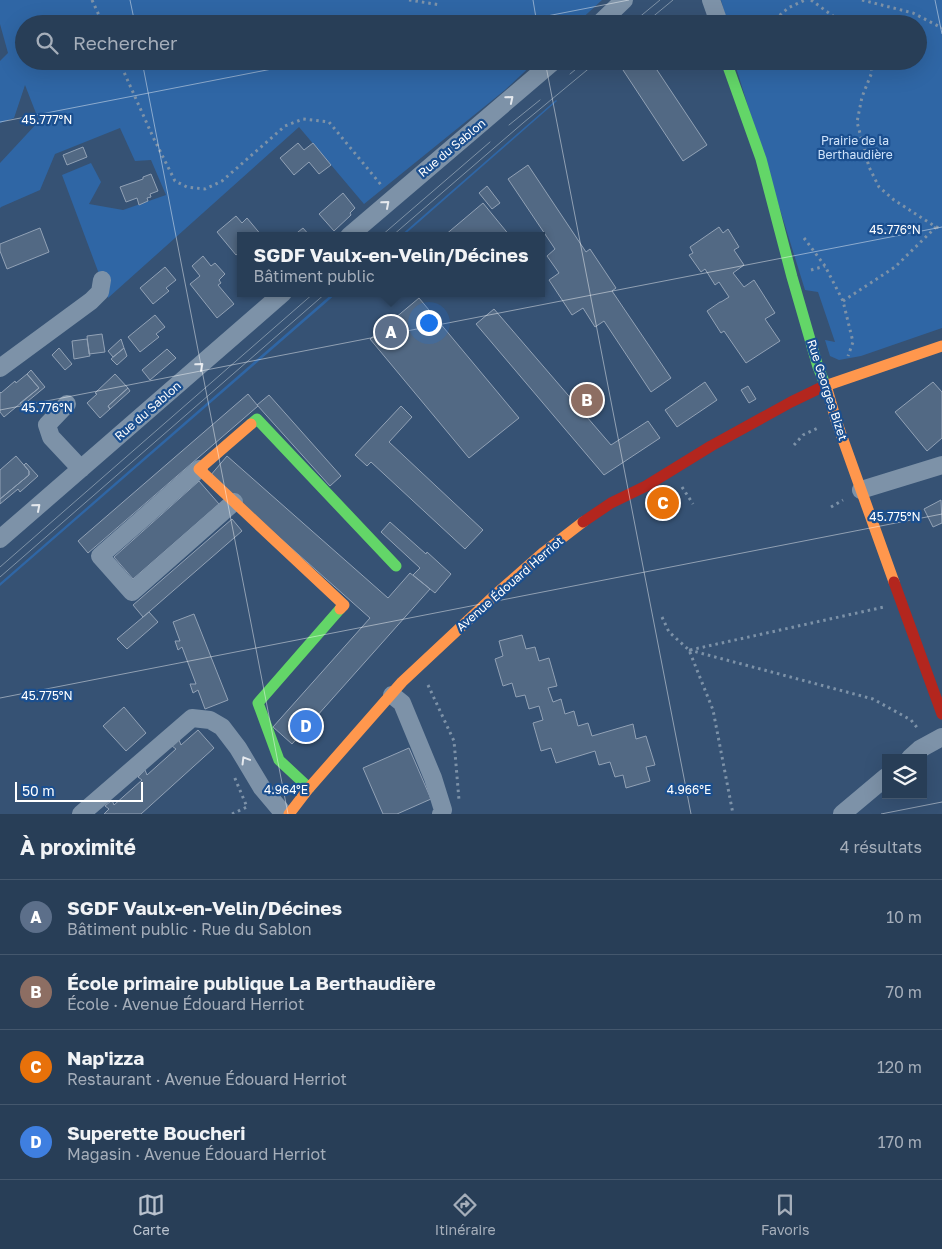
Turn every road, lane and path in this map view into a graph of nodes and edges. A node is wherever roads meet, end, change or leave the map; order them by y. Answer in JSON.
{"nodes":[{"id":1,"x":92,"y":0,"type":"edge"},
{"id":2,"x":409,"y":0,"type":"edge"},
{"id":3,"x":624,"y":0,"type":"edge"},
{"id":4,"x":711,"y":0,"type":"edge"},
{"id":5,"x":805,"y":0,"type":"edge"},
{"id":6,"x":811,"y":0,"type":"edge"},
{"id":7,"x":862,"y":0,"type":"edge"},
{"id":8,"x":441,"y":5,"type":"dead end"},
{"id":9,"x":99,"y":15,"type":"edge"},
{"id":10,"x":608,"y":15,"type":"edge"},
{"id":11,"x":717,"y":15,"type":"edge"},
{"id":12,"x":780,"y":15,"type":"edge"},
{"id":13,"x":832,"y":15,"type":"edge"},
{"id":14,"x":917,"y":15,"type":"edge"},
{"id":15,"x":927,"y":20,"type":"edge"},
{"id":16,"x":942,"y":28,"type":"edge"},
{"id":17,"x":123,"y":70,"type":"edge"},
{"id":18,"x":543,"y":70,"type":"edge"},
{"id":19,"x":729,"y":70,"type":"edge"},
{"id":20,"x":872,"y":70,"type":"edge"},
{"id":21,"x":392,"y":198,"type":"junction"},
{"id":22,"x":936,"y":227,"type":"junction"},
{"id":23,"x":942,"y":228,"type":"edge"},
{"id":24,"x":354,"y":232,"type":"edge"},
{"id":25,"x":102,"y":280,"type":"dead end"},
{"id":26,"x":279,"y":297,"type":"edge"},
{"id":27,"x":942,"y":346,"type":"edge"},
{"id":28,"x":845,"y":362,"type":"dead end"},
{"id":29,"x":0,"y":368,"type":"edge"},
{"id":30,"x":826,"y":386,"type":"junction"},
{"id":31,"x":67,"y":404,"type":"dead end"},
{"id":32,"x":836,"y":420,"type":"junction"},
{"id":33,"x":794,"y":445,"type":"dead end"},
{"id":34,"x":942,"y":465,"type":"edge"},
{"id":35,"x":81,"y":469,"type":"junction"},
{"id":36,"x":199,"y":469,"type":"junction"},
{"id":37,"x":862,"y":490,"type":"junction"},
{"id":38,"x":234,"y":502,"type":"junction"},
{"id":39,"x":0,"y":539,"type":"edge"},
{"id":40,"x":396,"y":566,"type":"dead end"},
{"id":41,"x":901,"y":601,"type":"junction"},
{"id":42,"x":662,"y":617,"type":"dead end"},
{"id":43,"x":689,"y":650,"type":"junction"},
{"id":44,"x":418,"y":667,"type":"junction"},
{"id":45,"x":392,"y":694,"type":"junction"},
{"id":46,"x":942,"y":714,"type":"edge"},
{"id":47,"x":936,"y":741,"type":"edge"},
{"id":48,"x":914,"y":754,"type":"edge"},
{"id":49,"x":882,"y":781,"type":"edge"},
{"id":50,"x":309,"y":788,"type":"junction"},
{"id":51,"x":460,"y":803,"type":"dead end"},
{"id":52,"x":81,"y":814,"type":"edge"},
{"id":53,"x":284,"y":814,"type":"edge"},
{"id":54,"x":289,"y":814,"type":"edge"},
{"id":55,"x":441,"y":814,"type":"edge"},
{"id":56,"x":734,"y":814,"type":"edge"},
{"id":57,"x":842,"y":814,"type":"edge"}],
"edges":[{"from":1,"to":9,"type":"path"},
{"from":2,"to":8,"type":"path"},
{"from":3,"to":10,"type":"street"},
{"from":4,"to":11,"type":"street"},
{"from":5,"to":12,"type":"path"},
{"from":6,"to":13,"type":"path"},
{"from":7,"to":14,"type":"path"},
{"from":15,"to":16,"type":"path"},
{"from":17,"to":21,"type":"path"},
{"from":21,"to":18,"type":"street","name":"Rue du Sablon","one_way":true},
{"from":19,"to":30,"type":"street","name":"Rue Georges Bizet"},
{"from":20,"to":22,"type":"path"},
{"from":24,"to":21,"type":"street","name":"Rue du Sablon","one_way":true},
{"from":22,"to":23,"type":"path"},
{"from":22,"to":28,"type":"path"},
{"from":25,"to":29,"type":"street"},
{"from":35,"to":26,"type":"street","name":"Rue du Sablon","one_way":true},
{"from":27,"to":30,"type":"street","name":"Avenue Édouard Herriot"},
{"from":30,"to":32,"type":"street","name":"Rue Georges Bizet"},
{"from":30,"to":44,"type":"street","name":"Avenue Édouard Herriot"},
{"from":31,"to":35,"type":"street"},
{"from":32,"to":33,"type":"path"},
{"from":32,"to":37,"type":"street","name":"Rue Georges Bizet"},
{"from":34,"to":37,"type":"street"},
{"from":39,"to":35,"type":"street","name":"Rue du Sablon","one_way":true},
{"from":36,"to":38,"type":"street"},
{"from":36,"to":38,"type":"street"},
{"from":36,"to":40,"type":"street"},
{"from":37,"to":41,"type":"street","name":"Rue Georges Bizet"},
{"from":38,"to":50,"type":"street"},
{"from":41,"to":43,"type":"path"},
{"from":41,"to":46,"type":"street","name":"Rue Georges Bizet"},
{"from":42,"to":43,"type":"path"},
{"from":43,"to":47,"type":"path"},
{"from":43,"to":56,"type":"path"},
{"from":44,"to":45,"type":"street","name":"Avenue Édouard Herriot"},
{"from":44,"to":51,"type":"path"},
{"from":45,"to":50,"type":"street","name":"Avenue Édouard Herriot"},
{"from":45,"to":55,"type":"street"},
{"from":47,"to":48,"type":"street"},
{"from":49,"to":57,"type":"street"},
{"from":50,"to":54,"type":"street","name":"Avenue Édouard Herriot"},
{"from":53,"to":52,"type":"street","one_way":true}]}
